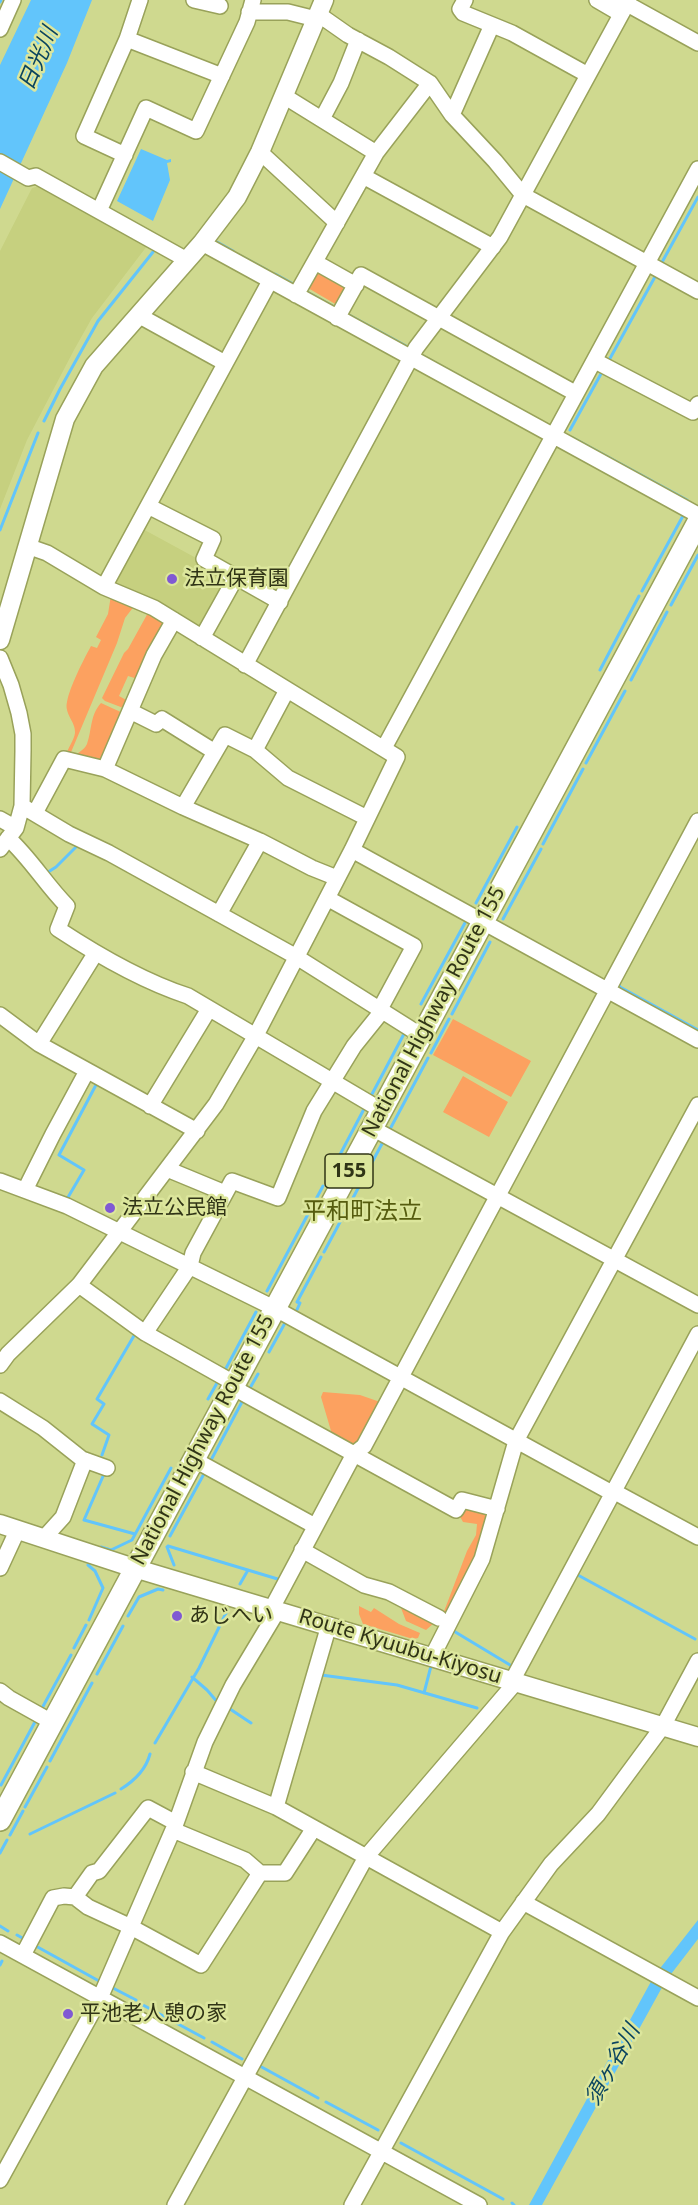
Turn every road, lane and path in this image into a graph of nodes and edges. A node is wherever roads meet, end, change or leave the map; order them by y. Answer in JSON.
{"nodes":[{"id":1,"x":13,"y":0,"type":"edge"},
{"id":2,"x":140,"y":0,"type":"edge"},
{"id":3,"x":194,"y":0,"type":"edge"},
{"id":4,"x":465,"y":0,"type":"edge"},
{"id":5,"x":597,"y":0,"type":"edge"},
{"id":6,"x":624,"y":4,"type":"edge"},
{"id":7,"x":220,"y":6,"type":"dead end"},
{"id":8,"x":251,"y":6,"type":"edge"},
{"id":9,"x":320,"y":11,"type":"edge"},
{"id":10,"x":492,"y":25,"type":"junction"},
{"id":11,"x":0,"y":29,"type":"edge"},
{"id":12,"x":127,"y":39,"type":"junction"},
{"id":13,"x":358,"y":40,"type":"junction"},
{"id":14,"x":698,"y":42,"type":"edge"},
{"id":15,"x":588,"y":75,"type":"junction"},
{"id":16,"x":222,"y":76,"type":"junction"},
{"id":17,"x":430,"y":83,"type":"junction"},
{"id":18,"x":284,"y":96,"type":"junction"},
{"id":19,"x":452,"y":115,"type":"junction"},
{"id":20,"x":322,"y":119,"type":"junction"},
{"id":21,"x":260,"y":152,"type":"junction"},
{"id":22,"x":376,"y":153,"type":"junction"},
{"id":23,"x":124,"y":155,"type":"junction"},
{"id":24,"x":0,"y":162,"type":"edge"},
{"id":25,"x":698,"y":169,"type":"edge"},
{"id":26,"x":363,"y":176,"type":"junction"},
{"id":27,"x":698,"y":188,"type":"edge"},
{"id":28,"x":523,"y":195,"type":"junction"},
{"id":29,"x":99,"y":211,"type":"junction"},
{"id":30,"x":337,"y":223,"type":"junction"},
{"id":31,"x":202,"y":243,"type":"junction"},
{"id":32,"x":493,"y":247,"type":"junction"},
{"id":33,"x":188,"y":260,"type":"junction"},
{"id":34,"x":315,"y":261,"type":"junction"},
{"id":35,"x":650,"y":265,"type":"junction"},
{"id":36,"x":270,"y":281,"type":"junction"},
{"id":37,"x":356,"y":285,"type":"junction"},
{"id":38,"x":698,"y":291,"type":"edge"},
{"id":39,"x":296,"y":295,"type":"junction"},
{"id":40,"x":138,"y":315,"type":"junction"},
{"id":41,"x":439,"y":317,"type":"junction"},
{"id":42,"x":337,"y":318,"type":"junction"},
{"id":43,"x":410,"y":358,"type":"junction"},
{"id":44,"x":225,"y":363,"type":"junction"},
{"id":45,"x":601,"y":364,"type":"junction"},
{"id":46,"x":575,"y":393,"type":"junction"},
{"id":47,"x":698,"y":404,"type":"edge"},
{"id":48,"x":556,"y":437,"type":"junction"},
{"id":49,"x":148,"y":506,"type":"junction"},
{"id":50,"x":698,"y":515,"type":"edge"},
{"id":51,"x":698,"y":522,"type":"edge"},
{"id":52,"x":27,"y":546,"type":"junction"},
{"id":53,"x":236,"y":577,"type":"junction"},
{"id":54,"x":104,"y":587,"type":"junction"},
{"id":55,"x":280,"y":602,"type":"junction"},
{"id":56,"x":174,"y":620,"type":"junction"},
{"id":57,"x":202,"y":638,"type":"junction"},
{"id":58,"x":0,"y":640,"type":"edge"},
{"id":59,"x":0,"y":658,"type":"edge"},
{"id":60,"x":246,"y":665,"type":"junction"},
{"id":61,"x":287,"y":690,"type":"junction"},
{"id":62,"x":130,"y":711,"type":"junction"},
{"id":63,"x":384,"y":748,"type":"junction"},
{"id":64,"x":255,"y":750,"type":"junction"},
{"id":65,"x":215,"y":752,"type":"junction"},
{"id":66,"x":105,"y":769,"type":"junction"},
{"id":67,"x":183,"y":807,"type":"junction"},
{"id":68,"x":28,"y":810,"type":"junction"},
{"id":69,"x":368,"y":818,"type":"junction"},
{"id":70,"x":0,"y":819,"type":"edge"},
{"id":71,"x":698,"y":821,"type":"edge"},
{"id":72,"x":8,"y":838,"type":"edge"},
{"id":73,"x":260,"y":841,"type":"junction"},
{"id":74,"x":352,"y":850,"type":"junction"},
{"id":75,"x":337,"y":878,"type":"junction"},
{"id":76,"x":327,"y":898,"type":"junction"},
{"id":77,"x":219,"y":914,"type":"junction"},
{"id":78,"x":483,"y":922,"type":"junction"},
{"id":79,"x":95,"y":954,"type":"junction"},
{"id":80,"x":296,"y":956,"type":"junction"},
{"id":81,"x":607,"y":990,"type":"junction"},
{"id":82,"x":209,"y":1009,"type":"junction"},
{"id":83,"x":382,"y":1009,"type":"junction"},
{"id":84,"x":0,"y":1015,"type":"edge"},
{"id":85,"x":422,"y":1036,"type":"junction"},
{"id":86,"x":255,"y":1037,"type":"junction"},
{"id":87,"x":698,"y":1040,"type":"edge"},
{"id":88,"x":39,"y":1044,"type":"junction"},
{"id":89,"x":87,"y":1071,"type":"junction"},
{"id":90,"x":333,"y":1082,"type":"junction"},
{"id":91,"x":698,"y":1105,"type":"edge"},
{"id":92,"x":150,"y":1106,"type":"junction"},
{"id":93,"x":377,"y":1119,"type":"junction"},
{"id":94,"x":197,"y":1131,"type":"junction"},
{"id":95,"x":167,"y":1169,"type":"junction"},
{"id":96,"x":0,"y":1181,"type":"edge"},
{"id":97,"x":25,"y":1190,"type":"junction"},
{"id":98,"x":225,"y":1193,"type":"junction"},
{"id":99,"x":497,"y":1195,"type":"junction"},
{"id":100,"x":119,"y":1232,"type":"junction"},
{"id":101,"x":615,"y":1259,"type":"junction"},
{"id":102,"x":190,"y":1266,"type":"junction"},
{"id":103,"x":79,"y":1285,"type":"junction"},
{"id":104,"x":698,"y":1305,"type":"edge"},
{"id":105,"x":274,"y":1308,"type":"junction"},
{"id":106,"x":145,"y":1333,"type":"junction"},
{"id":107,"x":698,"y":1334,"type":"edge"},
{"id":108,"x":0,"y":1365,"type":"edge"},
{"id":109,"x":400,"y":1377,"type":"junction"},
{"id":110,"x":233,"y":1385,"type":"junction"},
{"id":111,"x":0,"y":1401,"type":"edge"},
{"id":112,"x":516,"y":1441,"type":"junction"},
{"id":113,"x":354,"y":1454,"type":"junction"},
{"id":114,"x":193,"y":1459,"type":"junction"},
{"id":115,"x":85,"y":1460,"type":"junction"},
{"id":116,"x":107,"y":1468,"type":"dead end"},
{"id":117,"x":613,"y":1492,"type":"junction"},
{"id":118,"x":497,"y":1509,"type":"junction"},
{"id":119,"x":315,"y":1526,"type":"junction"},
{"id":120,"x":9,"y":1527,"type":"edge"},
{"id":121,"x":698,"y":1537,"type":"edge"},
{"id":122,"x":44,"y":1538,"type":"junction"},
{"id":123,"x":302,"y":1550,"type":"junction"},
{"id":124,"x":0,"y":1568,"type":"edge"},
{"id":125,"x":134,"y":1568,"type":"junction"},
{"id":126,"x":275,"y":1609,"type":"junction"},
{"id":127,"x":439,"y":1618,"type":"dead end"},
{"id":128,"x":329,"y":1625,"type":"junction"},
{"id":129,"x":432,"y":1657,"type":"junction"},
{"id":130,"x":698,"y":1661,"type":"edge"},
{"id":131,"x":514,"y":1681,"type":"junction"},
{"id":132,"x":0,"y":1690,"type":"edge"},
{"id":133,"x":52,"y":1722,"type":"junction"},
{"id":134,"x":663,"y":1726,"type":"junction"},
{"id":135,"x":698,"y":1737,"type":"edge"},
{"id":136,"x":193,"y":1772,"type":"junction"},
{"id":137,"x":6,"y":1793,"type":"edge"},
{"id":138,"x":276,"y":1807,"type":"junction"},
{"id":139,"x":0,"y":1820,"type":"edge"},
{"id":140,"x":174,"y":1826,"type":"junction"},
{"id":141,"x":314,"y":1828,"type":"junction"},
{"id":142,"x":366,"y":1857,"type":"junction"},
{"id":143,"x":260,"y":1873,"type":"junction"},
{"id":144,"x":75,"y":1897,"type":"junction"},
{"id":145,"x":523,"y":1902,"type":"junction"},
{"id":146,"x":131,"y":1928,"type":"junction"},
{"id":147,"x":502,"y":1932,"type":"junction"},
{"id":148,"x":2,"y":1949,"type":"edge"},
{"id":149,"x":23,"y":1955,"type":"junction"},
{"id":150,"x":100,"y":1998,"type":"junction"},
{"id":151,"x":698,"y":1998,"type":"edge"},
{"id":152,"x":242,"y":2075,"type":"junction"},
{"id":153,"x":381,"y":2152,"type":"junction"},
{"id":154,"x":0,"y":2180,"type":"edge"},
{"id":155,"x":167,"y":2205,"type":"edge"},
{"id":156,"x":175,"y":2205,"type":"edge"},
{"id":157,"x":352,"y":2205,"type":"edge"},
{"id":158,"x":478,"y":2205,"type":"edge"}],
"edges":[{"from":1,"to":11,"type":"street"},
{"from":2,"to":12,"type":"street"},
{"from":3,"to":7,"type":"street"},
{"from":4,"to":10,"type":"street"},
{"from":5,"to":6,"type":"street"},
{"from":6,"to":14,"type":"street"},
{"from":6,"to":15,"type":"street"},
{"from":8,"to":9,"type":"street"},
{"from":8,"to":16,"type":"street"},
{"from":9,"to":13,"type":"street"},
{"from":9,"to":18,"type":"main road"},
{"from":10,"to":15,"type":"street"},
{"from":10,"to":19,"type":"street"},
{"from":12,"to":16,"type":"street"},
{"from":12,"to":23,"type":"street"},
{"from":13,"to":17,"type":"street"},
{"from":13,"to":20,"type":"street"},
{"from":15,"to":28,"type":"street"},
{"from":16,"to":23,"type":"street"},
{"from":17,"to":19,"type":"street"},
{"from":17,"to":22,"type":"street"},
{"from":18,"to":20,"type":"street"},
{"from":18,"to":21,"type":"main road"},
{"from":19,"to":28,"type":"street"},
{"from":20,"to":22,"type":"street"},
{"from":21,"to":30,"type":"street"},
{"from":21,"to":31,"type":"main road"},
{"from":22,"to":26,"type":"street"},
{"from":23,"to":29,"type":"street"},
{"from":24,"to":29,"type":"street"},
{"from":25,"to":35,"type":"street"},
{"from":26,"to":30,"type":"street"},
{"from":26,"to":32,"type":"street"},
{"from":27,"to":35,"type":"street"},
{"from":28,"to":32,"type":"street"},
{"from":28,"to":35,"type":"street"},
{"from":29,"to":33,"type":"street"},
{"from":30,"to":34,"type":"street"},
{"from":31,"to":33,"type":"main road"},
{"from":31,"to":36,"type":"street"},
{"from":32,"to":41,"type":"street"},
{"from":33,"to":40,"type":"main road"},
{"from":34,"to":37,"type":"street"},
{"from":34,"to":39,"type":"street"},
{"from":35,"to":38,"type":"street"},
{"from":35,"to":45,"type":"street"},
{"from":35,"to":46,"type":"street"},
{"from":36,"to":39,"type":"street"},
{"from":36,"to":44,"type":"street"},
{"from":37,"to":41,"type":"street"},
{"from":37,"to":42,"type":"street"},
{"from":39,"to":42,"type":"street"},
{"from":40,"to":44,"type":"street"},
{"from":40,"to":52,"type":"main road"},
{"from":41,"to":43,"type":"street"},
{"from":41,"to":46,"type":"street"},
{"from":42,"to":43,"type":"street"},
{"from":43,"to":48,"type":"street"},
{"from":43,"to":55,"type":"street"},
{"from":44,"to":49,"type":"street"},
{"from":45,"to":47,"type":"street"},
{"from":45,"to":48,"type":"street"},
{"from":46,"to":48,"type":"street"},
{"from":48,"to":50,"type":"street"},
{"from":48,"to":63,"type":"street"},
{"from":49,"to":53,"type":"street"},
{"from":49,"to":54,"type":"street"},
{"from":51,"to":78,"type":"highway","name":"National Highway Route 155","number":"155"},
{"from":52,"to":54,"type":"street"},
{"from":52,"to":58,"type":"main road"},
{"from":53,"to":55,"type":"street"},
{"from":53,"to":57,"type":"street"},
{"from":54,"to":56,"type":"street"},
{"from":55,"to":60,"type":"street"},
{"from":56,"to":57,"type":"street"},
{"from":56,"to":62,"type":"street"},
{"from":57,"to":60,"type":"street"},
{"from":59,"to":68,"type":"street"},
{"from":60,"to":61,"type":"street"},
{"from":61,"to":63,"type":"street"},
{"from":61,"to":64,"type":"street"},
{"from":62,"to":65,"type":"street"},
{"from":62,"to":66,"type":"street"},
{"from":63,"to":69,"type":"street"},
{"from":64,"to":65,"type":"street"},
{"from":64,"to":69,"type":"street"},
{"from":65,"to":67,"type":"street"},
{"from":66,"to":67,"type":"street"},
{"from":66,"to":68,"type":"street"},
{"from":67,"to":73,"type":"street"},
{"from":68,"to":72,"type":"street"},
{"from":68,"to":77,"type":"street"},
{"from":69,"to":74,"type":"street"},
{"from":70,"to":72,"type":"street"},
{"from":71,"to":81,"type":"street"},
{"from":72,"to":79,"type":"street"},
{"from":73,"to":75,"type":"street"},
{"from":73,"to":77,"type":"street"},
{"from":74,"to":75,"type":"street"},
{"from":74,"to":78,"type":"street"},
{"from":75,"to":76,"type":"street"},
{"from":76,"to":80,"type":"street"},
{"from":76,"to":83,"type":"street"},
{"from":77,"to":80,"type":"street"},
{"from":78,"to":81,"type":"street"},
{"from":78,"to":85,"type":"highway","name":"National Highway Route 155","number":"155"},
{"from":79,"to":82,"type":"street"},
{"from":79,"to":88,"type":"street"},
{"from":80,"to":83,"type":"street"},
{"from":80,"to":86,"type":"street"},
{"from":81,"to":87,"type":"street"},
{"from":81,"to":99,"type":"street"},
{"from":82,"to":86,"type":"street"},
{"from":82,"to":92,"type":"street"},
{"from":83,"to":85,"type":"street"},
{"from":83,"to":90,"type":"street"},
{"from":84,"to":88,"type":"street"},
{"from":85,"to":93,"type":"highway","name":"National Highway Route 155","number":"155"},
{"from":86,"to":90,"type":"street"},
{"from":86,"to":94,"type":"street"},
{"from":88,"to":89,"type":"street"},
{"from":89,"to":92,"type":"street"},
{"from":89,"to":97,"type":"street"},
{"from":90,"to":93,"type":"street"},
{"from":90,"to":98,"type":"street"},
{"from":91,"to":101,"type":"street"},
{"from":92,"to":94,"type":"street"},
{"from":93,"to":99,"type":"street"},
{"from":93,"to":105,"type":"highway","name":"National Highway Route 155","number":"155"},
{"from":94,"to":95,"type":"street"},
{"from":95,"to":98,"type":"street"},
{"from":95,"to":100,"type":"street"},
{"from":96,"to":97,"type":"street"},
{"from":97,"to":100,"type":"street"},
{"from":98,"to":102,"type":"street"},
{"from":99,"to":101,"type":"street"},
{"from":99,"to":109,"type":"street"},
{"from":100,"to":102,"type":"street"},
{"from":100,"to":103,"type":"street"},
{"from":101,"to":104,"type":"street"},
{"from":101,"to":112,"type":"street"},
{"from":102,"to":105,"type":"street"},
{"from":102,"to":106,"type":"street"},
{"from":103,"to":106,"type":"street"},
{"from":103,"to":108,"type":"street"},
{"from":105,"to":109,"type":"street"},
{"from":105,"to":110,"type":"highway","name":"National Highway Route 155","number":"155"},
{"from":106,"to":110,"type":"street"},
{"from":107,"to":117,"type":"street"},
{"from":109,"to":112,"type":"street"},
{"from":109,"to":113,"type":"street"},
{"from":110,"to":113,"type":"street"},
{"from":110,"to":114,"type":"highway","name":"National Highway Route 155","number":"155"},
{"from":111,"to":115,"type":"street"},
{"from":112,"to":117,"type":"street"},
{"from":112,"to":118,"type":"street"},
{"from":113,"to":118,"type":"street"},
{"from":113,"to":119,"type":"street"},
{"from":114,"to":119,"type":"street"},
{"from":114,"to":125,"type":"highway","name":"National Highway Route 155","number":"155"},
{"from":115,"to":116,"type":"street"},
{"from":115,"to":122,"type":"street"},
{"from":117,"to":121,"type":"street"},
{"from":117,"to":131,"type":"street"},
{"from":118,"to":129,"type":"street"},
{"from":119,"to":123,"type":"street"},
{"from":120,"to":122,"type":"main road","name":"Route Kyuubu-Kiyosu"},
{"from":120,"to":124,"type":"street"},
{"from":122,"to":125,"type":"main road","name":"Route Kyuubu-Kiyosu"},
{"from":123,"to":126,"type":"street"},
{"from":123,"to":127,"type":"street"},
{"from":125,"to":126,"type":"main road","name":"Route Kyuubu-Kiyosu"},
{"from":125,"to":133,"type":"highway","name":"National Highway Route 155","number":"155"},
{"from":126,"to":128,"type":"main road","name":"Route Kyuubu-Kiyosu"},
{"from":126,"to":136,"type":"street"},
{"from":128,"to":129,"type":"main road","name":"Route Kyuubu-Kiyosu"},
{"from":128,"to":138,"type":"street"},
{"from":129,"to":131,"type":"main road","name":"Route Kyuubu-Kiyosu"},
{"from":130,"to":134,"type":"street"},
{"from":131,"to":134,"type":"main road","name":"Route Kyuubu-Kiyosu"},
{"from":131,"to":142,"type":"street"},
{"from":132,"to":133,"type":"street"},
{"from":133,"to":137,"type":"highway","name":"National Highway Route 155","number":"155"},
{"from":134,"to":135,"type":"main road","name":"Route Kyuubu-Kiyosu"},
{"from":134,"to":145,"type":"street"},
{"from":136,"to":138,"type":"street"},
{"from":136,"to":140,"type":"street"},
{"from":137,"to":139,"type":"highway","name":"National Highway Route 155","number":"155"},
{"from":138,"to":141,"type":"street"},
{"from":140,"to":143,"type":"street"},
{"from":140,"to":144,"type":"street"},
{"from":140,"to":146,"type":"street"},
{"from":141,"to":142,"type":"street"},
{"from":141,"to":143,"type":"street"},
{"from":142,"to":147,"type":"street"},
{"from":142,"to":152,"type":"street"},
{"from":143,"to":146,"type":"street"},
{"from":144,"to":146,"type":"street"},
{"from":144,"to":149,"type":"street"},
{"from":145,"to":147,"type":"street"},
{"from":145,"to":151,"type":"street"},
{"from":146,"to":150,"type":"street"},
{"from":147,"to":153,"type":"street"},
{"from":148,"to":149,"type":"street"},
{"from":149,"to":150,"type":"street"},
{"from":150,"to":152,"type":"street"},
{"from":150,"to":154,"type":"street"},
{"from":152,"to":153,"type":"street"},
{"from":152,"to":155,"type":"street"},
{"from":152,"to":156,"type":"street"},
{"from":153,"to":157,"type":"street"},
{"from":153,"to":158,"type":"street"}]}
